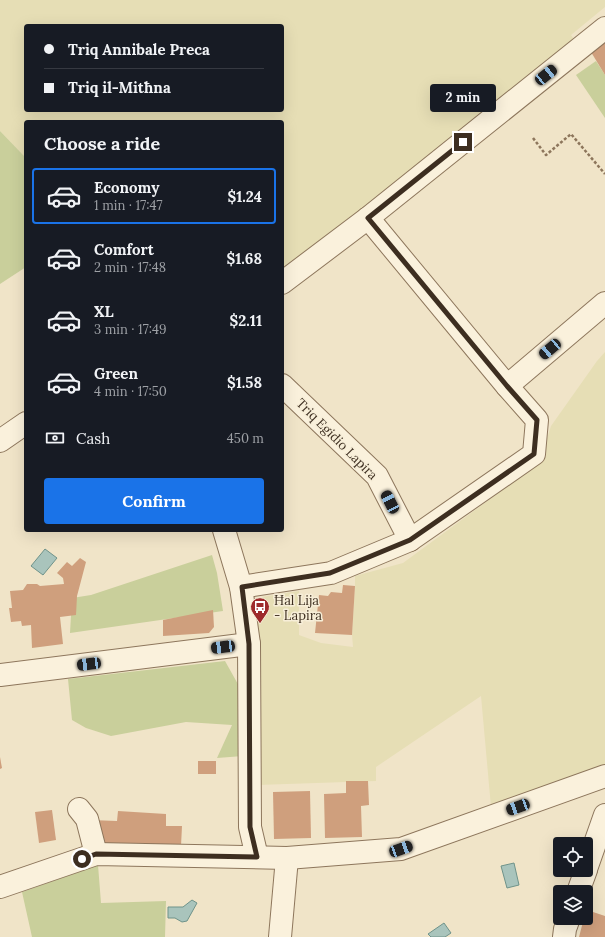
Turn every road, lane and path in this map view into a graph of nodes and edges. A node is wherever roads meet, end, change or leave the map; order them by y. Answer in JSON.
{"nodes":[{"id":1,"x":605,"y":28,"type":"edge"},
{"id":2,"x":533,"y":138,"type":"dead end"},
{"id":3,"x":605,"y":174,"type":"edge"},
{"id":4,"x":368,"y":218,"type":"junction"},
{"id":5,"x":284,"y":281,"type":"edge"},
{"id":6,"x":605,"y":303,"type":"edge"},
{"id":7,"x":284,"y":386,"type":"edge"},
{"id":8,"x":507,"y":386,"type":"junction"},
{"id":9,"x":24,"y":424,"type":"edge"},
{"id":10,"x":0,"y":440,"type":"edge"},
{"id":11,"x":225,"y":532,"type":"edge"},
{"id":12,"x":410,"y":540,"type":"junction"},
{"id":13,"x":242,"y":587,"type":"junction"},
{"id":14,"x":249,"y":644,"type":"junction"},
{"id":15,"x":0,"y":675,"type":"edge"},
{"id":16,"x":605,"y":776,"type":"edge"},
{"id":17,"x":79,"y":809,"type":"dead end"},
{"id":18,"x":605,"y":815,"type":"edge"},
{"id":19,"x":593,"y":849,"type":"edge"},
{"id":20,"x":96,"y":854,"type":"junction"},
{"id":21,"x":257,"y":857,"type":"junction"},
{"id":22,"x":287,"y":858,"type":"junction"},
{"id":23,"x":0,"y":887,"type":"edge"},
{"id":24,"x":566,"y":925,"type":"edge"},
{"id":25,"x":280,"y":937,"type":"edge"},
{"id":26,"x":564,"y":937,"type":"edge"}],
"edges":[{"from":1,"to":4,"type":"street"},
{"from":2,"to":3,"type":"path"},
{"from":4,"to":5,"type":"street"},
{"from":4,"to":8,"type":"street"},
{"from":6,"to":8,"type":"street"},
{"from":7,"to":12,"type":"street","name":"Triq Egidio Lapira"},
{"from":8,"to":12,"type":"street"},
{"from":9,"to":10,"type":"street"},
{"from":11,"to":13,"type":"street"},
{"from":12,"to":13,"type":"street"},
{"from":13,"to":14,"type":"street"},
{"from":14,"to":15,"type":"street"},
{"from":14,"to":21,"type":"street"},
{"from":16,"to":22,"type":"street"},
{"from":17,"to":20,"type":"street"},
{"from":18,"to":19,"type":"street"},
{"from":20,"to":21,"type":"street"},
{"from":20,"to":23,"type":"street"},
{"from":21,"to":22,"type":"street"},
{"from":22,"to":25,"type":"street"},
{"from":24,"to":26,"type":"street"}]}
